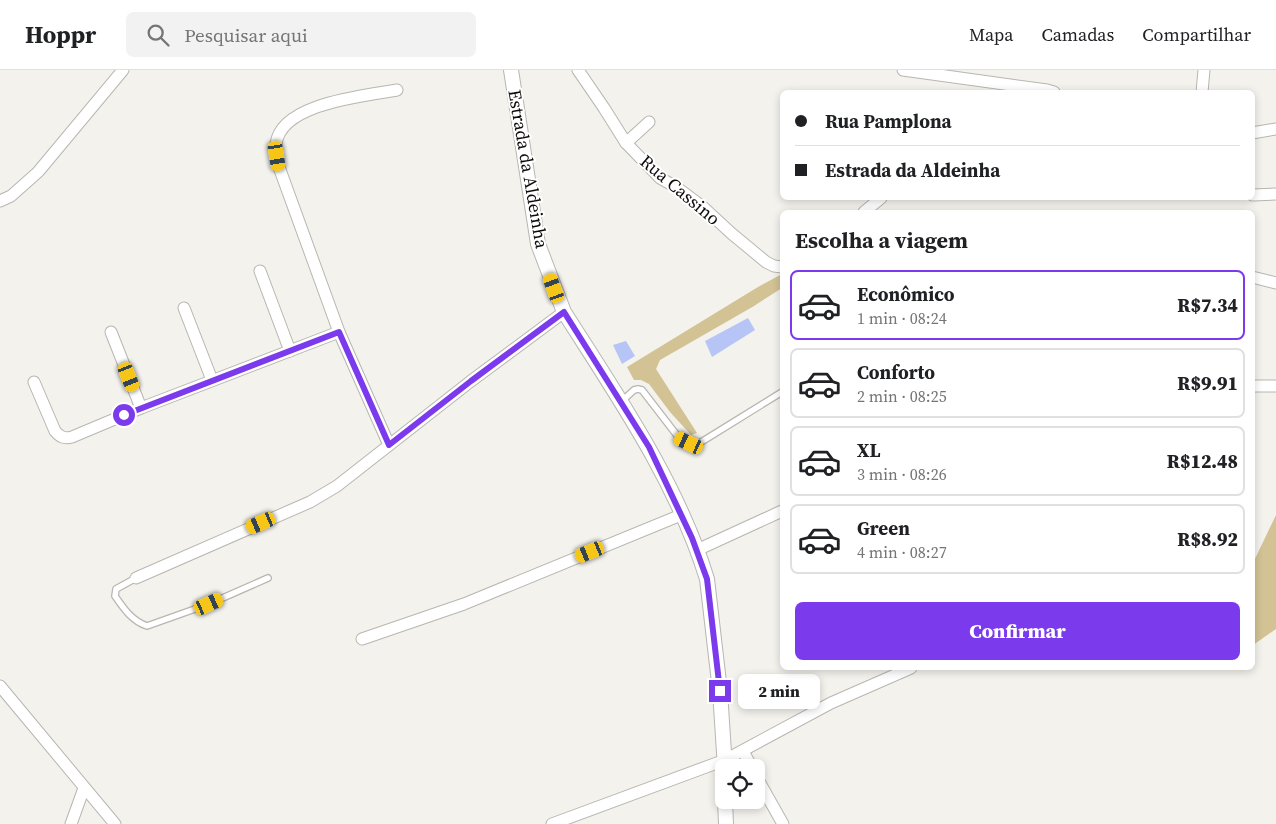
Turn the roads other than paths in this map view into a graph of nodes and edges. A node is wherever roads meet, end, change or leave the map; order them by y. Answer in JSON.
{"nodes":[{"id":1,"x":123,"y":70,"type":"edge"},
{"id":2,"x":510,"y":70,"type":"edge"},
{"id":3,"x":578,"y":70,"type":"edge"},
{"id":4,"x":904,"y":70,"type":"edge"},
{"id":5,"x":1204,"y":70,"type":"edge"},
{"id":6,"x":397,"y":90,"type":"dead end"},
{"id":7,"x":1047,"y":90,"type":"edge"},
{"id":8,"x":1202,"y":90,"type":"edge"},
{"id":9,"x":649,"y":122,"type":"dead end"},
{"id":10,"x":1276,"y":129,"type":"edge"},
{"id":11,"x":1255,"y":132,"type":"edge"},
{"id":12,"x":626,"y":143,"type":"junction"},
{"id":13,"x":1276,"y":194,"type":"edge"},
{"id":14,"x":1255,"y":195,"type":"edge"},
{"id":15,"x":879,"y":200,"type":"edge"},
{"id":16,"x":0,"y":201,"type":"edge"},
{"id":17,"x":866,"y":210,"type":"edge"},
{"id":18,"x":780,"y":266,"type":"edge"},
{"id":19,"x":260,"y":271,"type":"dead end"},
{"id":20,"x":1255,"y":277,"type":"edge"},
{"id":21,"x":1276,"y":282,"type":"edge"},
{"id":22,"x":184,"y":308,"type":"dead end"},
{"id":23,"x":564,"y":312,"type":"junction"},
{"id":24,"x":111,"y":332,"type":"dead end"},
{"id":25,"x":339,"y":332,"type":"junction"},
{"id":26,"x":290,"y":352,"type":"junction"},
{"id":27,"x":212,"y":380,"type":"junction"},
{"id":28,"x":34,"y":382,"type":"dead end"},
{"id":29,"x":1255,"y":386,"type":"edge"},
{"id":30,"x":1276,"y":386,"type":"edge"},
{"id":31,"x":780,"y":393,"type":"edge"},
{"id":32,"x":621,"y":402,"type":"junction"},
{"id":33,"x":141,"y":408,"type":"junction"},
{"id":34,"x":389,"y":445,"type":"junction"},
{"id":35,"x":780,"y":512,"type":"edge"},
{"id":36,"x":681,"y":515,"type":"junction"},
{"id":37,"x":697,"y":550,"type":"junction"},
{"id":38,"x":136,"y":578,"type":"joint"},
{"id":39,"x":268,"y":578,"type":"dead end"},
{"id":40,"x":362,"y":639,"type":"dead end"},
{"id":41,"x":906,"y":670,"type":"edge"},
{"id":42,"x":0,"y":686,"type":"edge"},
{"id":43,"x":743,"y":751,"type":"junction"},
{"id":44,"x":725,"y":759,"type":"edge"},
{"id":45,"x":732,"y":759,"type":"edge"},
{"id":46,"x":747,"y":759,"type":"edge"},
{"id":47,"x":715,"y":767,"type":"edge"},
{"id":48,"x":84,"y":788,"type":"junction"},
{"id":49,"x":765,"y":792,"type":"edge"},
{"id":50,"x":726,"y":809,"type":"edge"},
{"id":51,"x":71,"y":824,"type":"edge"},
{"id":52,"x":115,"y":824,"type":"edge"},
{"id":53,"x":552,"y":824,"type":"edge"},
{"id":54,"x":726,"y":824,"type":"edge"},
{"id":55,"x":783,"y":824,"type":"edge"}],
"edges":[{"from":1,"to":16,"type":"street"},
{"from":2,"to":23,"type":"street","name":"Estrada da Aldeinha"},
{"from":3,"to":12,"type":"street","name":"Rua Cassino"},
{"from":4,"to":7,"type":"street"},
{"from":5,"to":8,"type":"street"},
{"from":6,"to":25,"type":"street"},
{"from":9,"to":12,"type":"street"},
{"from":10,"to":11,"type":"street"},
{"from":12,"to":18,"type":"street","name":"Rua Cassino"},
{"from":13,"to":14,"type":"street"},
{"from":15,"to":17,"type":"street"},
{"from":19,"to":26,"type":"street"},
{"from":20,"to":21,"type":"street"},
{"from":22,"to":27,"type":"street"},
{"from":23,"to":32,"type":"street","name":"Estrada da Aldeinha"},
{"from":23,"to":34,"type":"street"},
{"from":24,"to":33,"type":"street"},
{"from":25,"to":26,"type":"street"},
{"from":25,"to":34,"type":"street"},
{"from":26,"to":27,"type":"street"},
{"from":27,"to":33,"type":"street"},
{"from":28,"to":33,"type":"street"},
{"from":29,"to":30,"type":"street"},
{"from":31,"to":32,"type":"lane"},
{"from":32,"to":36,"type":"street","name":"Estrada da Aldeinha"},
{"from":34,"to":38,"type":"street"},
{"from":35,"to":37,"type":"street"},
{"from":36,"to":37,"type":"street","name":"Estrada da Aldeinha"},
{"from":36,"to":40,"type":"street"},
{"from":37,"to":44,"type":"street","name":"Estrada da Aldeinha"},
{"from":38,"to":39,"type":"lane"},
{"from":41,"to":43,"type":"street"},
{"from":42,"to":48,"type":"street"},
{"from":43,"to":45,"type":"street"},
{"from":43,"to":46,"type":"street"},
{"from":47,"to":53,"type":"street"},
{"from":48,"to":51,"type":"street"},
{"from":48,"to":52,"type":"street"},
{"from":49,"to":55,"type":"street"},
{"from":50,"to":54,"type":"street"}]}
